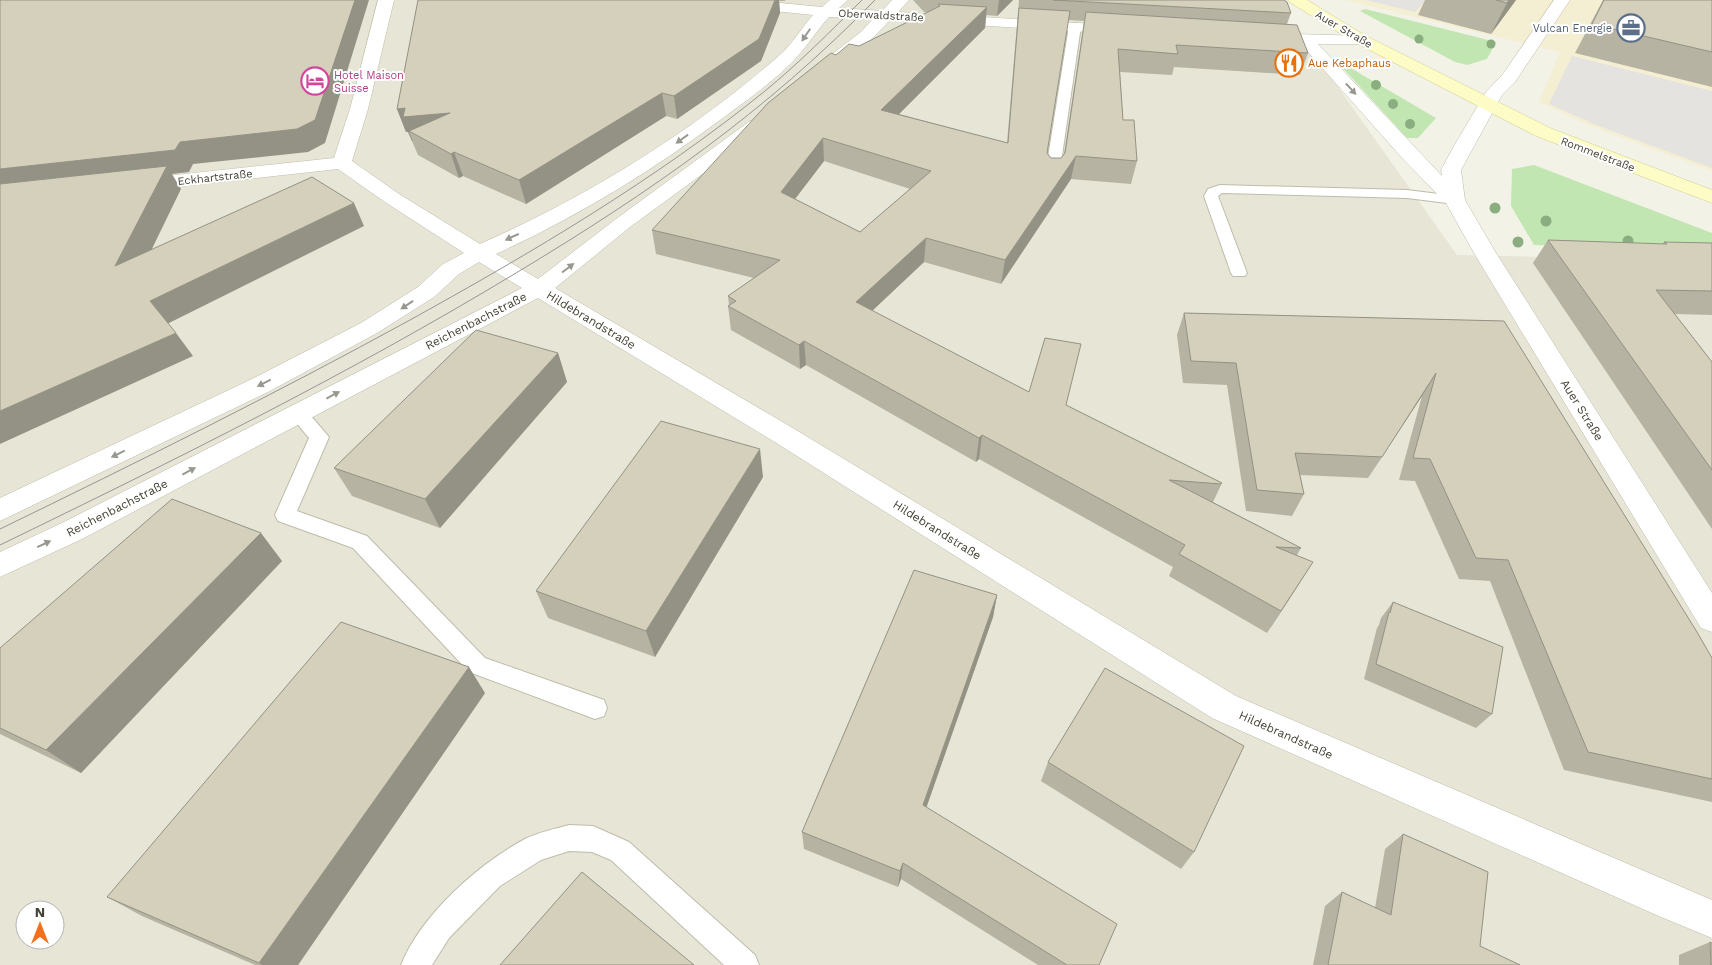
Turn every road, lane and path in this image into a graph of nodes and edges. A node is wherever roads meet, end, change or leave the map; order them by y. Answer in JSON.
{"nodes":[{"id":1,"x":386,"y":0,"type":"edge"},
{"id":2,"x":671,"y":0,"type":"edge"},
{"id":3,"x":1296,"y":0,"type":"edge"},
{"id":4,"x":1562,"y":0,"type":"edge"},
{"id":5,"x":832,"y":6,"type":"edge"},
{"id":6,"x":895,"y":8,"type":"edge"},
{"id":7,"x":1075,"y":26,"type":"junction"},
{"id":8,"x":1132,"y":30,"type":"edge"},
{"id":9,"x":1277,"y":38,"type":"edge"},
{"id":10,"x":1360,"y":39,"type":"junction"},
{"id":11,"x":1306,"y":40,"type":"junction"},
{"id":12,"x":810,"y":80,"type":"edge"},
{"id":13,"x":1487,"y":105,"type":"junction"},
{"id":14,"x":770,"y":114,"type":"edge"},
{"id":15,"x":342,"y":163,"type":"junction"},
{"id":16,"x":1052,"y":176,"type":"edge"},
{"id":17,"x":117,"y":188,"type":"edge"},
{"id":18,"x":1712,"y":197,"type":"edge"},
{"id":19,"x":1455,"y":200,"type":"junction"},
{"id":20,"x":479,"y":253,"type":"junction"},
{"id":21,"x":1239,"y":273,"type":"dead end"},
{"id":22,"x":539,"y":288,"type":"junction"},
{"id":23,"x":298,"y":414,"type":"junction"},
{"id":24,"x":0,"y":510,"type":"edge"},
{"id":25,"x":0,"y":565,"type":"edge"},
{"id":26,"x":1712,"y":619,"type":"edge"},
{"id":27,"x":596,"y":708,"type":"dead end"},
{"id":28,"x":1712,"y":919,"type":"edge"},
{"id":29,"x":415,"y":965,"type":"edge"},
{"id":30,"x":746,"y":965,"type":"edge"}],
"edges":[{"from":1,"to":15,"type":"street"},
{"from":2,"to":5,"type":"street","name":"Oberwaldstraße"},
{"from":3,"to":10,"type":"main road","name":"Auer Straße"},
{"from":4,"to":13,"type":"street"},
{"from":5,"to":6,"type":"street","name":"Oberwaldstraße"},
{"from":5,"to":20,"type":"street","one_way":true},
{"from":6,"to":7,"type":"street","name":"Oberwaldstraße"},
{"from":6,"to":12,"type":"street"},
{"from":7,"to":8,"type":"street","name":"Oberwaldstraße"},
{"from":7,"to":16,"type":"lane"},
{"from":9,"to":11,"type":"street"},
{"from":10,"to":11,"type":"street"},
{"from":10,"to":13,"type":"main road","name":"Auer Straße"},
{"from":11,"to":19,"type":"street","name":"Auer Straße","one_way":true},
{"from":13,"to":18,"type":"main road","name":"Rommelstraße"},
{"from":13,"to":19,"type":"street","name":"Auer Straße"},
{"from":22,"to":14,"type":"street","name":"Reichenbachstraße","one_way":true},
{"from":15,"to":17,"type":"street","name":"Eckhartstraße"},
{"from":15,"to":20,"type":"street","name":"Hildebrandstraße"},
{"from":19,"to":21,"type":"lane"},
{"from":19,"to":26,"type":"street","name":"Auer Straße"},
{"from":20,"to":22,"type":"street","name":"Hildebrandstraße"},
{"from":20,"to":24,"type":"street","one_way":true},
{"from":23,"to":22,"type":"street","name":"Reichenbachstraße","one_way":true},
{"from":22,"to":28,"type":"street","name":"Hildebrandstraße"},
{"from":25,"to":23,"type":"street","name":"Reichenbachstraße","one_way":true},
{"from":23,"to":27,"type":"lane"},
{"from":29,"to":30,"type":"lane"}]}
